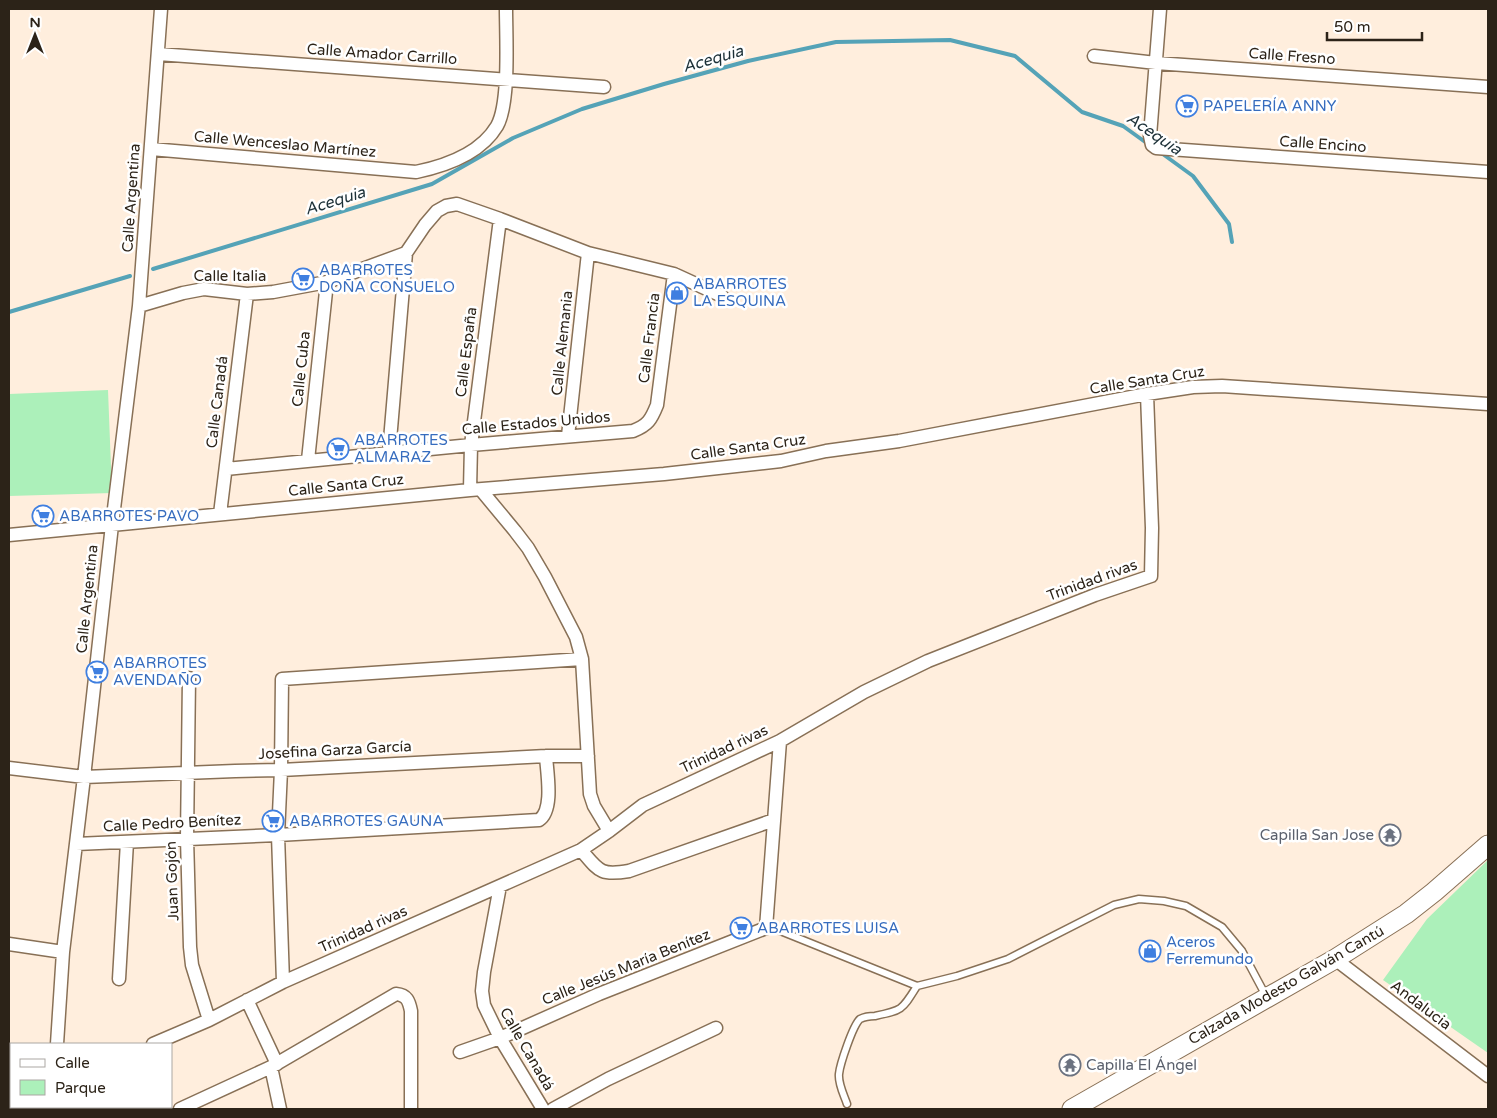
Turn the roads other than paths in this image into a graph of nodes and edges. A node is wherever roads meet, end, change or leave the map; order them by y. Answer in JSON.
{"nodes":[{"id":1,"x":161,"y":9,"type":"edge"},
{"id":2,"x":506,"y":9,"type":"edge"},
{"id":3,"x":1160,"y":9,"type":"edge"},
{"id":4,"x":158,"y":54,"type":"junction"},
{"id":5,"x":1094,"y":56,"type":"dead end"},
{"id":6,"x":1156,"y":63,"type":"junction"},
{"id":7,"x":505,"y":80,"type":"junction"},
{"id":8,"x":604,"y":87,"type":"dead end"},
{"id":9,"x":1488,"y":87,"type":"edge"},
{"id":10,"x":151,"y":149,"type":"junction"},
{"id":11,"x":1488,"y":172,"type":"edge"},
{"id":12,"x":500,"y":219,"type":"junction"},
{"id":13,"x":406,"y":253,"type":"junction"},
{"id":14,"x":588,"y":253,"type":"junction"},
{"id":15,"x":674,"y":274,"type":"junction"},
{"id":16,"x":327,"y":282,"type":"junction"},
{"id":17,"x":247,"y":294,"type":"junction"},
{"id":18,"x":722,"y":296,"type":"dead end"},
{"id":19,"x":139,"y":306,"type":"junction"},
{"id":20,"x":1147,"y":394,"type":"junction"},
{"id":21,"x":1488,"y":404,"type":"edge"},
{"id":22,"x":657,"y":406,"type":"joint"},
{"id":23,"x":568,"y":436,"type":"junction"},
{"id":24,"x":471,"y":445,"type":"junction"},
{"id":25,"x":389,"y":452,"type":"junction"},
{"id":26,"x":308,"y":460,"type":"junction"},
{"id":27,"x":226,"y":469,"type":"junction"},
{"id":28,"x":475,"y":490,"type":"junction"},
{"id":29,"x":220,"y":514,"type":"junction"},
{"id":30,"x":112,"y":526,"type":"junction"},
{"id":31,"x":9,"y":535,"type":"edge"},
{"id":32,"x":582,"y":660,"type":"junction"},
{"id":33,"x":189,"y":678,"type":"dead end"},
{"id":34,"x":780,"y":742,"type":"junction"},
{"id":35,"x":546,"y":756,"type":"junction"},
{"id":36,"x":588,"y":756,"type":"junction"},
{"id":37,"x":9,"y":768,"type":"edge"},
{"id":38,"x":281,"y":770,"type":"junction"},
{"id":39,"x":188,"y":773,"type":"junction"},
{"id":40,"x":84,"y":777,"type":"junction"},
{"id":41,"x":774,"y":820,"type":"junction"},
{"id":42,"x":610,"y":831,"type":"junction"},
{"id":43,"x":278,"y":835,"type":"junction"},
{"id":44,"x":186,"y":838,"type":"junction"},
{"id":45,"x":127,"y":842,"type":"junction"},
{"id":46,"x":76,"y":844,"type":"junction"},
{"id":47,"x":1488,"y":845,"type":"edge"},
{"id":48,"x":581,"y":850,"type":"junction"},
{"id":49,"x":500,"y":886,"type":"junction"},
{"id":50,"x":766,"y":928,"type":"junction"},
{"id":51,"x":9,"y":944,"type":"edge"},
{"id":52,"x":63,"y":952,"type":"junction"},
{"id":53,"x":1335,"y":959,"type":"junction"},
{"id":54,"x":119,"y":979,"type":"dead end"},
{"id":55,"x":283,"y":982,"type":"junction"},
{"id":56,"x":917,"y":986,"type":"junction"},
{"id":57,"x":1267,"y":998,"type":"junction"},
{"id":58,"x":247,"y":1000,"type":"junction"},
{"id":59,"x":209,"y":1020,"type":"junction"},
{"id":60,"x":716,"y":1028,"type":"dead end"},
{"id":61,"x":500,"y":1038,"type":"junction"},
{"id":62,"x":57,"y":1043,"type":"edge"},
{"id":63,"x":155,"y":1043,"type":"edge"},
{"id":64,"x":460,"y":1052,"type":"dead end"},
{"id":65,"x":274,"y":1065,"type":"junction"},
{"id":66,"x":1488,"y":1076,"type":"edge"},
{"id":67,"x":847,"y":1104,"type":"dead end"},
{"id":68,"x":180,"y":1109,"type":"edge"},
{"id":69,"x":280,"y":1109,"type":"edge"},
{"id":70,"x":410,"y":1109,"type":"edge"},
{"id":71,"x":543,"y":1109,"type":"edge"},
{"id":72,"x":553,"y":1109,"type":"edge"},
{"id":73,"x":1072,"y":1109,"type":"edge"}],
"edges":[{"from":1,"to":4,"type":"street","name":"Calle Argentina"},
{"from":2,"to":7,"type":"street"},
{"from":3,"to":6,"type":"street"},
{"from":4,"to":7,"type":"street","name":"Calle Amador Carrillo"},
{"from":4,"to":10,"type":"street","name":"Calle Argentina"},
{"from":5,"to":6,"type":"street","name":"Calle Fresno"},
{"from":6,"to":9,"type":"street","name":"Calle Fresno"},
{"from":6,"to":11,"type":"street","name":"Calle Encino"},
{"from":7,"to":8,"type":"street","name":"Calle Amador Carrillo"},
{"from":7,"to":10,"type":"street","name":"Calle Wenceslao Martínez"},
{"from":10,"to":19,"type":"street","name":"Calle Argentina"},
{"from":12,"to":13,"type":"street"},
{"from":12,"to":14,"type":"street"},
{"from":12,"to":24,"type":"street","name":"Calle España"},
{"from":13,"to":16,"type":"street","name":"Calle Italia"},
{"from":13,"to":25,"type":"street"},
{"from":14,"to":15,"type":"street"},
{"from":14,"to":23,"type":"street","name":"Calle Alemania"},
{"from":15,"to":18,"type":"street"},
{"from":15,"to":22,"type":"street","name":"Calle Francia"},
{"from":16,"to":17,"type":"street","name":"Calle Italia"},
{"from":16,"to":26,"type":"street","name":"Calle Cuba"},
{"from":17,"to":19,"type":"street","name":"Calle Italia"},
{"from":17,"to":27,"type":"street","name":"Calle Canadá"},
{"from":19,"to":30,"type":"street","name":"Calle Argentina"},
{"from":20,"to":21,"type":"street","name":"Calle Santa Cruz"},
{"from":20,"to":28,"type":"street","name":"Calle Santa Cruz"},
{"from":20,"to":34,"type":"street","name":"Trinidad rivas"},
{"from":22,"to":23,"type":"street","name":"Calle Estados Unidos"},
{"from":23,"to":24,"type":"street","name":"Calle Estados Unidos"},
{"from":24,"to":25,"type":"street","name":"Calle Estados Unidos"},
{"from":24,"to":28,"type":"street","name":"Calle España"},
{"from":25,"to":26,"type":"street","name":"Calle Estados Unidos"},
{"from":26,"to":27,"type":"street","name":"Calle Estados Unidos"},
{"from":27,"to":29,"type":"street","name":"Calle Canadá"},
{"from":28,"to":29,"type":"street","name":"Calle Santa Cruz"},
{"from":28,"to":32,"type":"street"},
{"from":29,"to":30,"type":"street","name":"Calle Santa Cruz"},
{"from":30,"to":31,"type":"street","name":"Calle Santa Cruz"},
{"from":30,"to":40,"type":"street","name":"Calle Argentina"},
{"from":32,"to":36,"type":"street"},
{"from":32,"to":38,"type":"street"},
{"from":33,"to":39,"type":"street","name":"Juan Gojón"},
{"from":34,"to":41,"type":"street"},
{"from":34,"to":42,"type":"street","name":"Trinidad rivas"},
{"from":35,"to":36,"type":"street","name":"Josefina Garza García"},
{"from":35,"to":38,"type":"street","name":"Josefina Garza García"},
{"from":35,"to":43,"type":"street","name":"Calle Pedro Benítez"},
{"from":36,"to":42,"type":"street"},
{"from":37,"to":40,"type":"street","name":"Josefina Garza García"},
{"from":38,"to":39,"type":"street","name":"Josefina Garza García"},
{"from":38,"to":43,"type":"street"},
{"from":39,"to":40,"type":"street","name":"Josefina Garza García"},
{"from":39,"to":44,"type":"street","name":"Juan Gojón"},
{"from":40,"to":46,"type":"street","name":"Calle Argentina"},
{"from":41,"to":48,"type":"street"},
{"from":41,"to":50,"type":"street"},
{"from":42,"to":48,"type":"street","name":"Trinidad rivas"},
{"from":43,"to":44,"type":"street","name":"Calle Pedro Benítez"},
{"from":43,"to":55,"type":"street"},
{"from":44,"to":45,"type":"street","name":"Calle Pedro Benítez"},
{"from":44,"to":59,"type":"street","name":"Juan Gojón"},
{"from":45,"to":46,"type":"street","name":"Calle Pedro Benítez"},
{"from":45,"to":54,"type":"street"},
{"from":46,"to":52,"type":"street","name":"Calle Argentina"},
{"from":47,"to":53,"type":"main road","name":"Calzada Modesto Galván Cantú"},
{"from":48,"to":49,"type":"street","name":"Trinidad rivas"},
{"from":49,"to":55,"type":"street","name":"Trinidad rivas"},
{"from":49,"to":61,"type":"street","name":"Calle Canadá"},
{"from":50,"to":56,"type":"lane"},
{"from":50,"to":61,"type":"street","name":"Calle Jesús María Benítez"},
{"from":51,"to":52,"type":"street"},
{"from":52,"to":62,"type":"street","name":"Calle Argentina"},
{"from":53,"to":57,"type":"main road","name":"Calzada Modesto Galván Cantú"},
{"from":53,"to":66,"type":"street","name":"Andalucia"},
{"from":55,"to":58,"type":"street","name":"Trinidad rivas"},
{"from":56,"to":57,"type":"lane"},
{"from":56,"to":67,"type":"lane"},
{"from":57,"to":73,"type":"main road","name":"Calzada Modesto Galván Cantú"},
{"from":58,"to":59,"type":"street","name":"Trinidad rivas"},
{"from":58,"to":65,"type":"street"},
{"from":59,"to":63,"type":"street","name":"Trinidad rivas"},
{"from":60,"to":72,"type":"street"},
{"from":61,"to":64,"type":"street","name":"Calle Jesús María Benítez"},
{"from":61,"to":71,"type":"street","name":"Calle Canadá"},
{"from":65,"to":68,"type":"street"},
{"from":65,"to":69,"type":"street"},
{"from":65,"to":70,"type":"street"}]}
